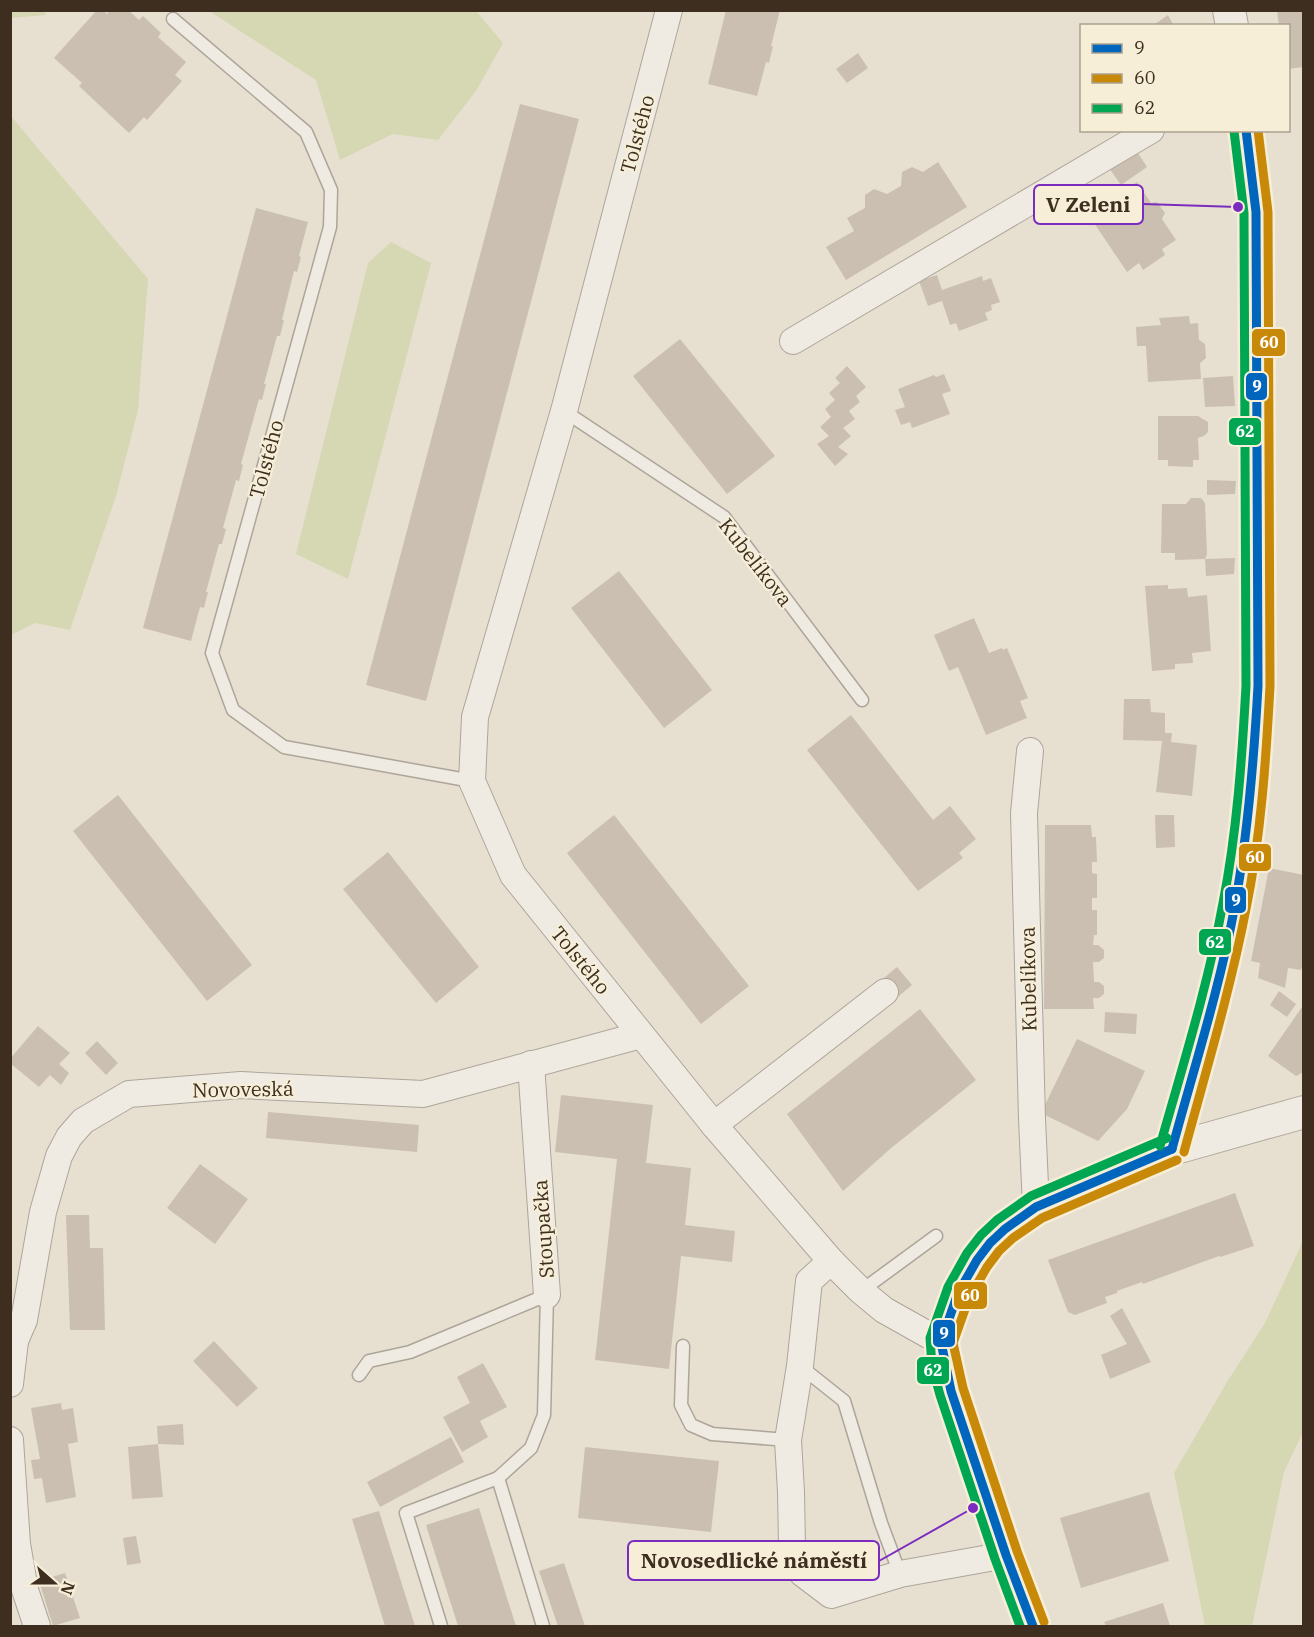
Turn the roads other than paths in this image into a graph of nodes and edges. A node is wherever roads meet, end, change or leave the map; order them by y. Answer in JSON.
{"nodes":[{"id":1,"x":669,"y":10,"type":"edge"},
{"id":2,"x":173,"y":19,"type":"dead end"},
{"id":3,"x":1148,"y":132,"type":"edge"},
{"id":4,"x":1246,"y":132,"type":"edge"},
{"id":5,"x":793,"y":341,"type":"dead end"},
{"id":6,"x":564,"y":411,"type":"junction"},
{"id":7,"x":862,"y":700,"type":"dead end"},
{"id":8,"x":1030,"y":751,"type":"dead end"},
{"id":9,"x":472,"y":781,"type":"junction"},
{"id":10,"x":885,"y":992,"type":"dead end"},
{"id":11,"x":641,"y":1035,"type":"junction"},
{"id":12,"x":531,"y":1064,"type":"junction"},
{"id":13,"x":1304,"y":1112,"type":"edge"},
{"id":14,"x":714,"y":1125,"type":"junction"},
{"id":15,"x":1172,"y":1149,"type":"junction"},
{"id":16,"x":1036,"y":1207,"type":"junction"},
{"id":17,"x":936,"y":1236,"type":"dead end"},
{"id":18,"x":831,"y":1261,"type":"junction"},
{"id":19,"x":861,"y":1291,"type":"junction"},
{"id":20,"x":547,"y":1295,"type":"junction"},
{"id":21,"x":941,"y":1342,"type":"junction"},
{"id":22,"x":13,"y":1343,"type":"edge"},
{"id":23,"x":683,"y":1346,"type":"dead end"},
{"id":24,"x":800,"y":1366,"type":"junction"},
{"id":25,"x":358,"y":1375,"type":"dead end"},
{"id":26,"x":10,"y":1384,"type":"edge"},
{"id":27,"x":10,"y":1440,"type":"edge"},
{"id":28,"x":788,"y":1440,"type":"junction"},
{"id":29,"x":498,"y":1478,"type":"junction"},
{"id":30,"x":1006,"y":1555,"type":"junction"},
{"id":31,"x":900,"y":1574,"type":"junction"},
{"id":32,"x":37,"y":1626,"type":"edge"},
{"id":33,"x":441,"y":1626,"type":"edge"},
{"id":34,"x":543,"y":1626,"type":"edge"},
{"id":35,"x":1033,"y":1626,"type":"edge"}],
"edges":[{"from":1,"to":6,"type":"street","name":"Tolstého"},
{"from":2,"to":9,"type":"lane","name":"Tolstého"},
{"from":3,"to":5,"type":"street"},
{"from":4,"to":15,"type":"street"},
{"from":6,"to":7,"type":"lane","name":"Kubelíkova"},
{"from":6,"to":9,"type":"street","name":"Tolstého"},
{"from":8,"to":16,"type":"street","name":"Kubelíkova"},
{"from":9,"to":11,"type":"street","name":"Tolstého"},
{"from":10,"to":14,"type":"street"},
{"from":11,"to":12,"type":"street","name":"Novoveská"},
{"from":11,"to":14,"type":"street","name":"Tolstého"},
{"from":12,"to":20,"type":"street","name":"Stoupačka"},
{"from":12,"to":22,"type":"street","name":"Novoveská"},
{"from":13,"to":15,"type":"street"},
{"from":14,"to":18,"type":"street","name":"Tolstého"},
{"from":15,"to":16,"type":"street"},
{"from":16,"to":21,"type":"street"},
{"from":17,"to":19,"type":"lane"},
{"from":18,"to":19,"type":"street","name":"Tolstého"},
{"from":18,"to":24,"type":"street"},
{"from":19,"to":21,"type":"street","name":"Tolstého"},
{"from":20,"to":25,"type":"lane","name":"Stoupačka"},
{"from":20,"to":29,"type":"lane"},
{"from":21,"to":30,"type":"street"},
{"from":22,"to":26,"type":"street","name":"Novoveská"},
{"from":23,"to":28,"type":"lane"},
{"from":24,"to":28,"type":"street"},
{"from":24,"to":31,"type":"lane"},
{"from":27,"to":32,"type":"street"},
{"from":28,"to":31,"type":"street"},
{"from":29,"to":33,"type":"lane"},
{"from":29,"to":34,"type":"lane"},
{"from":30,"to":31,"type":"street"},
{"from":30,"to":35,"type":"street"}]}
